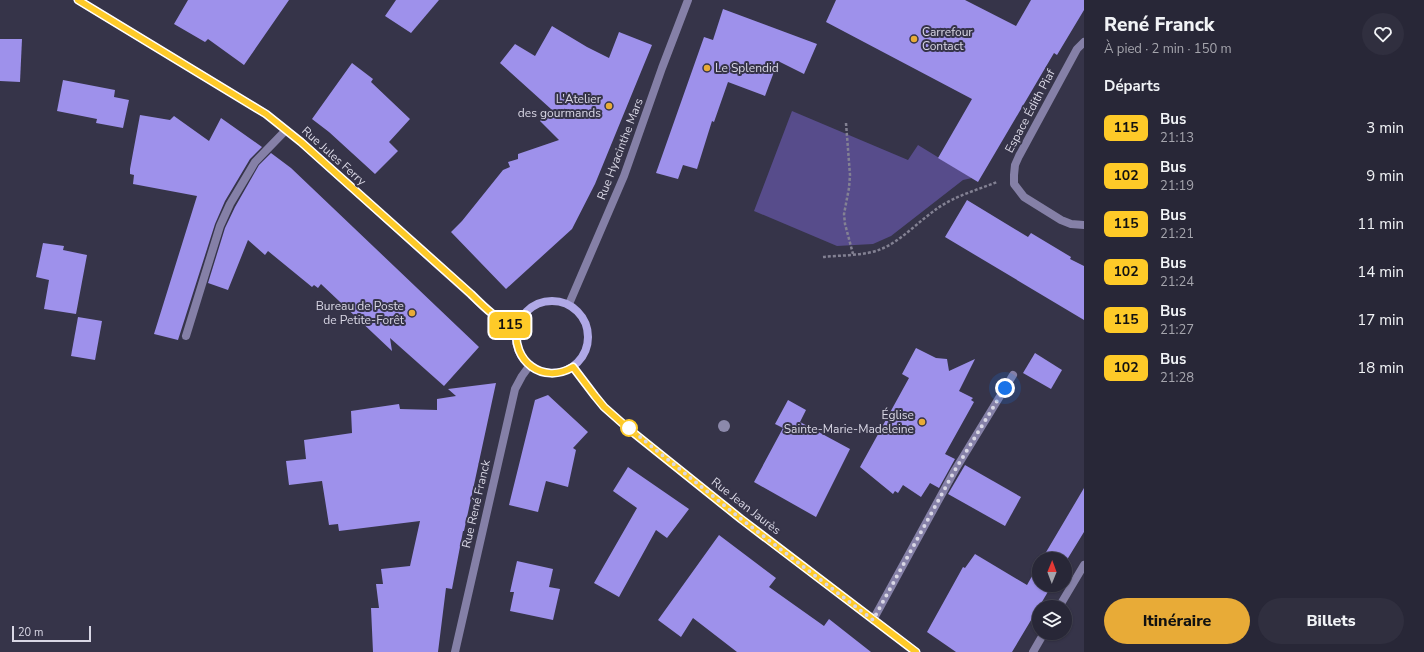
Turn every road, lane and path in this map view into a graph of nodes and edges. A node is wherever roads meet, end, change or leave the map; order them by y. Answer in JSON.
{"nodes":[{"id":1,"x":78,"y":0,"type":"edge"},
{"id":2,"x":688,"y":0,"type":"edge"},
{"id":3,"x":1084,"y":42,"type":"edge"},
{"id":4,"x":846,"y":124,"type":"dead end"},
{"id":5,"x":286,"y":130,"type":"junction"},
{"id":6,"x":1014,"y":175,"type":"junction"},
{"id":7,"x":1084,"y":225,"type":"edge"},
{"id":8,"x":853,"y":254,"type":"junction"},
{"id":9,"x":823,"y":257,"type":"dead end"},
{"id":10,"x":569,"y":304,"type":"junction"},
{"id":11,"x":517,"y":327,"type":"junction"},
{"id":12,"x":186,"y":336,"type":"dead end"},
{"id":13,"x":530,"y":366,"type":"junction"},
{"id":14,"x":573,"y":367,"type":"junction"},
{"id":15,"x":1013,"y":375,"type":"dead end"},
{"id":16,"x":1084,"y":565,"type":"edge"},
{"id":17,"x":1063,"y":600,"type":"edge"},
{"id":18,"x":873,"y":620,"type":"junction"},
{"id":19,"x":1040,"y":640,"type":"edge"},
{"id":20,"x":455,"y":652,"type":"edge"},
{"id":21,"x":916,"y":652,"type":"edge"},
{"id":22,"x":1033,"y":652,"type":"edge"}],
"edges":[{"from":1,"to":5,"type":"street","name":"Rue Jules Ferry"},
{"from":2,"to":10,"type":"street","name":"Rue Hyacinthe Mars"},
{"from":3,"to":6,"type":"street","name":"Espace Édith Piaf"},
{"from":4,"to":8,"type":"path"},
{"from":5,"to":11,"type":"street","name":"Rue Jules Ferry"},
{"from":5,"to":12,"type":"street"},
{"from":6,"to":7,"type":"street"},
{"from":6,"to":8,"type":"path"},
{"from":8,"to":9,"type":"path"},
{"from":10,"to":11,"type":"street"},
{"from":10,"to":14,"type":"street"},
{"from":11,"to":13,"type":"street"},
{"from":13,"to":14,"type":"street"},
{"from":13,"to":20,"type":"street","name":"Rue René Franck"},
{"from":14,"to":18,"type":"street","name":"Rue Jean Jaurès"},
{"from":15,"to":18,"type":"street"},
{"from":16,"to":17,"type":"street"},
{"from":18,"to":21,"type":"street","name":"Rue Jean Jaurès"},
{"from":19,"to":22,"type":"street"}]}
